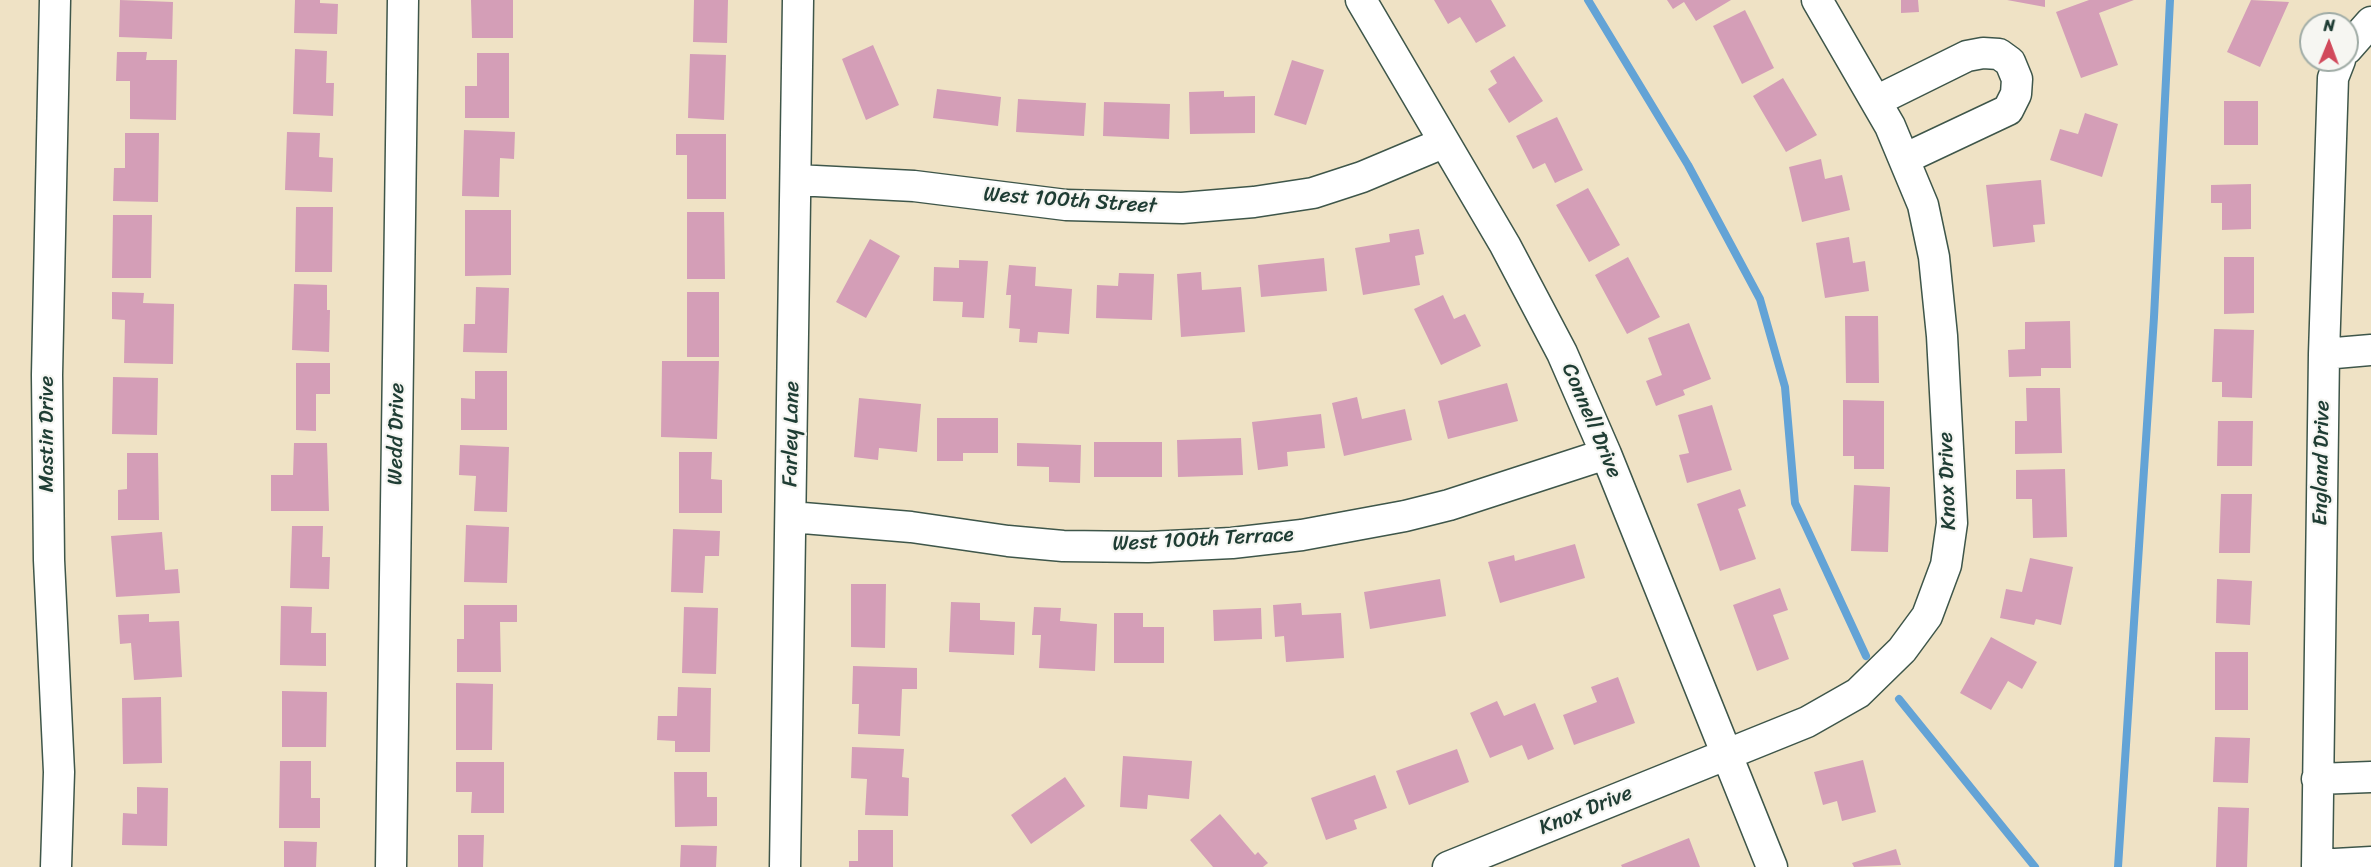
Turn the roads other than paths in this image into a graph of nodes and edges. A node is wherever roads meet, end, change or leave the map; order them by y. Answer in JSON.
{"nodes":[{"id":1,"x":55,"y":0,"type":"edge"},
{"id":2,"x":403,"y":0,"type":"edge"},
{"id":3,"x":798,"y":0,"type":"edge"},
{"id":4,"x":1361,"y":0,"type":"edge"},
{"id":5,"x":1817,"y":0,"type":"edge"},
{"id":6,"x":2371,"y":22,"type":"edge"},
{"id":7,"x":2359,"y":36,"type":"edge"},
{"id":8,"x":2335,"y":72,"type":"edge"},
{"id":9,"x":1876,"y":101,"type":"junction"},
{"id":10,"x":1443,"y":143,"type":"junction"},
{"id":11,"x":1904,"y":159,"type":"junction"},
{"id":12,"x":796,"y":180,"type":"junction"},
{"id":13,"x":2371,"y":350,"type":"edge"},
{"id":14,"x":2324,"y":354,"type":"junction"},
{"id":15,"x":1606,"y":454,"type":"junction"},
{"id":16,"x":791,"y":517,"type":"junction"},
{"id":17,"x":1727,"y":754,"type":"junction"},
{"id":18,"x":2371,"y":777,"type":"edge"},
{"id":19,"x":2318,"y":779,"type":"junction"},
{"id":20,"x":2371,"y":862,"type":"edge"},
{"id":21,"x":2317,"y":866,"type":"edge"},
{"id":22,"x":56,"y":867,"type":"edge"},
{"id":23,"x":391,"y":867,"type":"edge"},
{"id":24,"x":786,"y":867,"type":"edge"},
{"id":25,"x":1448,"y":867,"type":"edge"},
{"id":26,"x":1772,"y":867,"type":"edge"}],
"edges":[{"from":1,"to":22,"type":"street","name":"Mastin Drive"},
{"from":2,"to":23,"type":"street","name":"Wedd Drive"},
{"from":3,"to":12,"type":"street","name":"Farley Lane"},
{"from":4,"to":10,"type":"street","name":"Connell Drive"},
{"from":5,"to":9,"type":"street","name":"Knox Drive"},
{"from":6,"to":7,"type":"street"},
{"from":8,"to":14,"type":"street","name":"England Drive"},
{"from":9,"to":11,"type":"street","name":"Knox Drive"},
{"from":9,"to":11,"type":"street"},
{"from":10,"to":12,"type":"street","name":"West 100th Street"},
{"from":10,"to":15,"type":"street","name":"Connell Drive"},
{"from":11,"to":17,"type":"street","name":"Knox Drive"},
{"from":12,"to":16,"type":"street","name":"Farley Lane"},
{"from":13,"to":14,"type":"street"},
{"from":14,"to":19,"type":"street","name":"England Drive"},
{"from":15,"to":16,"type":"street","name":"West 100th Terrace"},
{"from":15,"to":17,"type":"street","name":"Connell Drive"},
{"from":16,"to":24,"type":"street","name":"Farley Lane"},
{"from":17,"to":25,"type":"street","name":"Knox Drive"},
{"from":17,"to":26,"type":"street","name":"Connell Drive"},
{"from":18,"to":19,"type":"street"},
{"from":19,"to":21,"type":"street","name":"England Drive"},
{"from":20,"to":21,"type":"street"}]}
